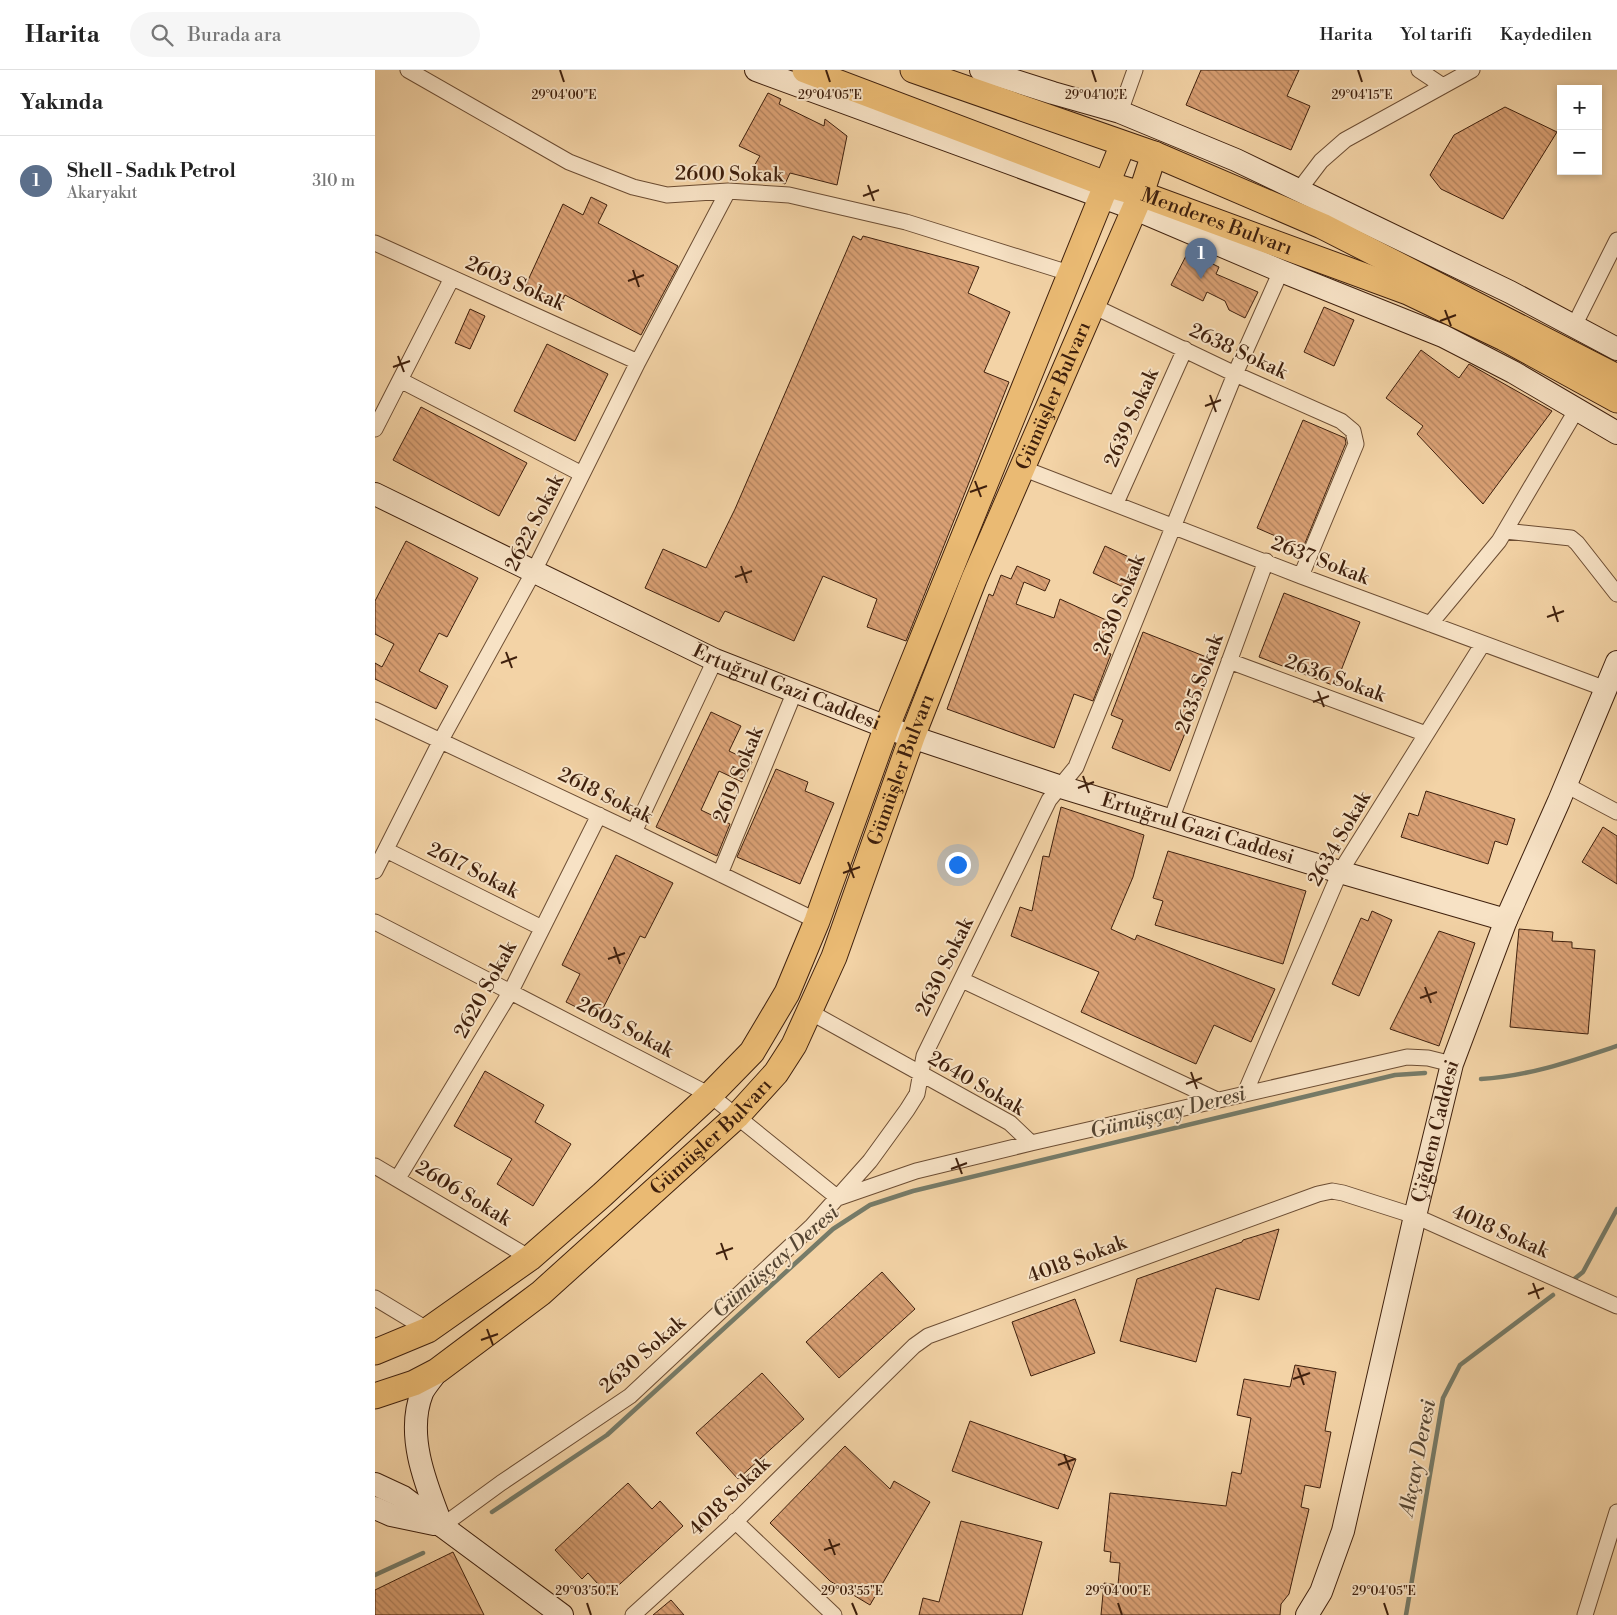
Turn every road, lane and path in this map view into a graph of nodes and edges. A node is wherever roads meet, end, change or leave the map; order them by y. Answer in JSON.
{"nodes":[{"id":1,"x":408,"y":70,"type":"edge"},
{"id":2,"x":756,"y":70,"type":"edge"},
{"id":3,"x":805,"y":70,"type":"edge"},
{"id":4,"x":913,"y":70,"type":"edge"},
{"id":5,"x":981,"y":70,"type":"edge"},
{"id":6,"x":1135,"y":70,"type":"edge"},
{"id":7,"x":1419,"y":70,"type":"edge"},
{"id":8,"x":1472,"y":70,"type":"edge"},
{"id":9,"x":1443,"y":86,"type":"junction"},
{"id":10,"x":1120,"y":112,"type":"junction"},
{"id":11,"x":1123,"y":144,"type":"junction"},
{"id":12,"x":1154,"y":154,"type":"junction"},
{"id":13,"x":1299,"y":190,"type":"junction"},
{"id":14,"x":728,"y":191,"type":"junction"},
{"id":15,"x":1103,"y":191,"type":"junction"},
{"id":16,"x":1138,"y":201,"type":"junction"},
{"id":17,"x":1617,"y":240,"type":"edge"},
{"id":18,"x":375,"y":243,"type":"edge"},
{"id":19,"x":1281,"y":271,"type":"junction"},
{"id":20,"x":1069,"y":273,"type":"junction"},
{"id":21,"x":452,"y":278,"type":"junction"},
{"id":22,"x":1093,"y":306,"type":"junction"},
{"id":23,"x":1574,"y":326,"type":"junction"},
{"id":24,"x":1185,"y":349,"type":"junction"},
{"id":25,"x":1617,"y":349,"type":"edge"},
{"id":26,"x":638,"y":362,"type":"junction"},
{"id":27,"x":1235,"y":374,"type":"junction"},
{"id":28,"x":1617,"y":377,"type":"edge"},
{"id":29,"x":400,"y":380,"type":"junction"},
{"id":30,"x":1617,"y":400,"type":"edge"},
{"id":31,"x":1577,"y":409,"type":"junction"},
{"id":32,"x":375,"y":429,"type":"edge"},
{"id":33,"x":1617,"y":433,"type":"edge"},
{"id":34,"x":1021,"y":468,"type":"junction"},
{"id":35,"x":582,"y":474,"type":"junction"},
{"id":36,"x":375,"y":494,"type":"edge"},
{"id":37,"x":1116,"y":503,"type":"junction"},
{"id":38,"x":1173,"y":526,"type":"junction"},
{"id":39,"x":1505,"y":531,"type":"junction"},
{"id":40,"x":1266,"y":562,"type":"junction"},
{"id":41,"x":533,"y":573,"type":"junction"},
{"id":42,"x":1301,"y":576,"type":"junction"},
{"id":43,"x":1617,"y":594,"type":"edge"},
{"id":44,"x":1429,"y":624,"type":"junction"},
{"id":45,"x":1482,"y":645,"type":"junction"},
{"id":46,"x":715,"y":660,"type":"junction"},
{"id":47,"x":1229,"y":662,"type":"junction"},
{"id":48,"x":1617,"y":663,"type":"edge"},
{"id":49,"x":1605,"y":689,"type":"junction"},
{"id":50,"x":795,"y":691,"type":"junction"},
{"id":51,"x":375,"y":710,"type":"edge"},
{"id":52,"x":887,"y":726,"type":"junction"},
{"id":53,"x":1426,"y":734,"type":"junction"},
{"id":54,"x":912,"y":737,"type":"junction"},
{"id":55,"x":441,"y":740,"type":"junction"},
{"id":56,"x":1566,"y":785,"type":"junction"},
{"id":57,"x":1061,"y":787,"type":"junction"},
{"id":58,"x":1617,"y":812,"type":"edge"},
{"id":59,"x":599,"y":816,"type":"junction"},
{"id":60,"x":1171,"y":820,"type":"junction"},
{"id":61,"x":634,"y":832,"type":"junction"},
{"id":62,"x":386,"y":850,"type":"junction"},
{"id":63,"x":375,"y":871,"type":"edge"},
{"id":64,"x":1340,"y":872,"type":"junction"},
{"id":65,"x":720,"y":874,"type":"junction"},
{"id":66,"x":1505,"y":920,"type":"junction"},
{"id":67,"x":817,"y":921,"type":"junction"},
{"id":68,"x":375,"y":922,"type":"edge"},
{"id":69,"x":542,"y":928,"type":"junction"},
{"id":70,"x":961,"y":980,"type":"junction"},
{"id":71,"x":511,"y":991,"type":"junction"},
{"id":72,"x":810,"y":1012,"type":"junction"},
{"id":73,"x":1452,"y":1064,"type":"junction"},
{"id":74,"x":922,"y":1075,"type":"junction"},
{"id":75,"x":1245,"y":1093,"type":"junction"},
{"id":76,"x":711,"y":1096,"type":"junction"},
{"id":77,"x":1217,"y":1100,"type":"junction"},
{"id":78,"x":737,"y":1116,"type":"junction"},
{"id":79,"x":1031,"y":1143,"type":"junction"},
{"id":80,"x":375,"y":1166,"type":"edge"},
{"id":81,"x":398,"y":1178,"type":"junction"},
{"id":82,"x":838,"y":1198,"type":"junction"},
{"id":83,"x":1415,"y":1216,"type":"junction"},
{"id":84,"x":530,"y":1258,"type":"junction"},
{"id":85,"x":375,"y":1298,"type":"edge"},
{"id":86,"x":1617,"y":1306,"type":"edge"},
{"id":87,"x":427,"y":1330,"type":"junction"},
{"id":88,"x":375,"y":1352,"type":"edge"},
{"id":89,"x":437,"y":1371,"type":"junction"},
{"id":90,"x":375,"y":1396,"type":"edge"},
{"id":91,"x":375,"y":1484,"type":"edge"},
{"id":92,"x":375,"y":1508,"type":"edge"},
{"id":93,"x":1617,"y":1512,"type":"edge"},
{"id":94,"x":735,"y":1521,"type":"junction"},
{"id":95,"x":442,"y":1526,"type":"junction"},
{"id":96,"x":551,"y":1612,"type":"edge"},
{"id":97,"x":824,"y":1612,"type":"edge"},
{"id":98,"x":633,"y":1615,"type":"edge"},
{"id":99,"x":1307,"y":1615,"type":"edge"},
{"id":100,"x":1585,"y":1615,"type":"edge"}],
"edges":[{"from":1,"to":14,"type":"street","name":"2600 Sokak"},
{"from":2,"to":15,"type":"main road"},
{"from":3,"to":15,"type":"main road","name":"Menderes Bulvarı"},
{"from":4,"to":11,"type":"main road","name":"Menderes Bulvarı"},
{"from":5,"to":10,"type":"main road"},
{"from":6,"to":10,"type":"street"},
{"from":7,"to":9,"type":"street"},
{"from":8,"to":9,"type":"street"},
{"from":9,"to":13,"type":"street"},
{"from":10,"to":13,"type":"main road"},
{"from":11,"to":12,"type":"main road","name":"Menderes Bulvarı"},
{"from":11,"to":15,"type":"main road","name":"Gümüşler Bulvarı"},
{"from":12,"to":16,"type":"main road","name":"Gümüşler Bulvarı"},
{"from":12,"to":28,"type":"main road","name":"Menderes Bulvarı"},
{"from":13,"to":23,"type":"main road"},
{"from":14,"to":20,"type":"street","name":"2600 Sokak"},
{"from":14,"to":26,"type":"street","name":"2622 Sokak"},
{"from":15,"to":16,"type":"main road","name":"Menderes Bulvarı"},
{"from":15,"to":20,"type":"main road","name":"Gümüşler Bulvarı"},
{"from":16,"to":19,"type":"main road"},
{"from":16,"to":22,"type":"main road","name":"Gümüşler Bulvarı"},
{"from":16,"to":30,"type":"main road","name":"Menderes Bulvarı"},
{"from":17,"to":23,"type":"street"},
{"from":18,"to":21,"type":"street","name":"2603 Sokak"},
{"from":19,"to":27,"type":"street","name":"2630 Sokak"},
{"from":19,"to":31,"type":"main road"},
{"from":20,"to":52,"type":"main road","name":"Gümüşler Bulvarı"},
{"from":21,"to":26,"type":"street","name":"2603 Sokak"},
{"from":21,"to":29,"type":"street"},
{"from":22,"to":24,"type":"street","name":"2638 Sokak"},
{"from":22,"to":34,"type":"main road","name":"Gümüşler Bulvarı"},
{"from":23,"to":25,"type":"main road"},
{"from":24,"to":27,"type":"street","name":"2638 Sokak"},
{"from":24,"to":37,"type":"street","name":"2639 Sokak"},
{"from":26,"to":35,"type":"street","name":"2622 Sokak"},
{"from":27,"to":38,"type":"street","name":"2630 Sokak"},
{"from":27,"to":42,"type":"street","name":"2638 Sokak"},
{"from":29,"to":32,"type":"street"},
{"from":29,"to":35,"type":"street"},
{"from":31,"to":33,"type":"main road"},
{"from":31,"to":39,"type":"street"},
{"from":34,"to":37,"type":"street","name":"2637 Sokak"},
{"from":34,"to":54,"type":"main road","name":"Gümüşler Bulvarı"},
{"from":35,"to":41,"type":"street","name":"2622 Sokak"},
{"from":36,"to":41,"type":"main road","name":"Ertuğrul Gazi Caddesi"},
{"from":37,"to":38,"type":"street","name":"2637 Sokak"},
{"from":38,"to":40,"type":"street","name":"2637 Sokak"},
{"from":38,"to":57,"type":"street","name":"2630 Sokak"},
{"from":39,"to":43,"type":"street"},
{"from":39,"to":44,"type":"street"},
{"from":40,"to":42,"type":"street","name":"2637 Sokak"},
{"from":40,"to":47,"type":"street","name":"2635 Sokak"},
{"from":41,"to":46,"type":"main road","name":"Ertuğrul Gazi Caddesi"},
{"from":41,"to":55,"type":"street","name":"2622 Sokak"},
{"from":42,"to":44,"type":"street","name":"2637 Sokak"},
{"from":44,"to":45,"type":"street","name":"2637 Sokak"},
{"from":45,"to":49,"type":"street","name":"2637 Sokak"},
{"from":45,"to":53,"type":"street","name":"2634 Sokak"},
{"from":46,"to":50,"type":"main road","name":"Ertuğrul Gazi Caddesi"},
{"from":46,"to":61,"type":"street"},
{"from":47,"to":53,"type":"street","name":"2636 Sokak"},
{"from":47,"to":60,"type":"street","name":"2635 Sokak"},
{"from":48,"to":49,"type":"main road","name":"Çiğdem Caddesi"},
{"from":49,"to":56,"type":"main road","name":"Çiğdem Caddesi"},
{"from":50,"to":52,"type":"main road","name":"Ertuğrul Gazi Caddesi"},
{"from":50,"to":65,"type":"street","name":"2619 Sokak"},
{"from":51,"to":55,"type":"street","name":"2618 Sokak"},
{"from":52,"to":54,"type":"main road","name":"Ertuğrul Gazi Caddesi"},
{"from":52,"to":67,"type":"main road","name":"Gümüşler Bulvarı"},
{"from":53,"to":64,"type":"street","name":"2634 Sokak"},
{"from":54,"to":57,"type":"main road","name":"Ertuğrul Gazi Caddesi"},
{"from":54,"to":72,"type":"main road","name":"Gümüşler Bulvarı"},
{"from":55,"to":59,"type":"street","name":"2618 Sokak"},
{"from":55,"to":62,"type":"street","name":"2622 Sokak"},
{"from":56,"to":58,"type":"street"},
{"from":56,"to":66,"type":"main road","name":"Çiğdem Caddesi"},
{"from":57,"to":60,"type":"main road","name":"Ertuğrul Gazi Caddesi"},
{"from":57,"to":70,"type":"street","name":"2630 Sokak"},
{"from":59,"to":61,"type":"street","name":"2618 Sokak"},
{"from":59,"to":69,"type":"street","name":"2620 Sokak"},
{"from":60,"to":64,"type":"main road","name":"Ertuğrul Gazi Caddesi"},
{"from":61,"to":65,"type":"street","name":"2618 Sokak"},
{"from":62,"to":63,"type":"street","name":"2622 Sokak"},
{"from":62,"to":69,"type":"street","name":"2617 Sokak"},
{"from":64,"to":66,"type":"main road","name":"Ertuğrul Gazi Caddesi"},
{"from":64,"to":75,"type":"street","name":"2634 Sokak"},
{"from":65,"to":67,"type":"street","name":"2618 Sokak"},
{"from":66,"to":73,"type":"main road","name":"Çiğdem Caddesi"},
{"from":67,"to":76,"type":"main road","name":"Gümüşler Bulvarı"},
{"from":68,"to":71,"type":"street","name":"2605 Sokak"},
{"from":69,"to":71,"type":"street","name":"2620 Sokak"},
{"from":70,"to":74,"type":"street","name":"2630 Sokak"},
{"from":70,"to":77,"type":"street"},
{"from":71,"to":76,"type":"street","name":"2605 Sokak"},
{"from":71,"to":81,"type":"street","name":"2620 Sokak"},
{"from":72,"to":74,"type":"street","name":"2640 Sokak"},
{"from":72,"to":78,"type":"main road","name":"Gümüşler Bulvarı"},
{"from":73,"to":75,"type":"street","name":"2640 Sokak"},
{"from":73,"to":83,"type":"main road","name":"Çiğdem Caddesi"},
{"from":74,"to":79,"type":"street","name":"2640 Sokak"},
{"from":74,"to":82,"type":"street","name":"2630 Sokak"},
{"from":75,"to":77,"type":"street","name":"2640 Sokak"},
{"from":76,"to":78,"type":"street","name":"2605 Sokak"},
{"from":76,"to":84,"type":"main road","name":"Gümüşler Bulvarı"},
{"from":77,"to":79,"type":"street","name":"2640 Sokak"},
{"from":78,"to":82,"type":"street","name":"2605 Sokak"},
{"from":78,"to":89,"type":"main road","name":"Gümüşler Bulvarı"},
{"from":79,"to":82,"type":"street"},
{"from":80,"to":81,"type":"street","name":"2606 Sokak"},
{"from":81,"to":84,"type":"street","name":"2606 Sokak"},
{"from":82,"to":95,"type":"street","name":"2630 Sokak"},
{"from":83,"to":86,"type":"street","name":"4018 Sokak"},
{"from":83,"to":94,"type":"street","name":"4018 Sokak"},
{"from":83,"to":99,"type":"main road","name":"Çiğdem Caddesi"},
{"from":84,"to":87,"type":"main road","name":"Gümüşler Bulvarı"},
{"from":85,"to":87,"type":"street"},
{"from":87,"to":88,"type":"main road","name":"Gümüşler Bulvarı"},
{"from":89,"to":90,"type":"main road","name":"Gümüşler Bulvarı"},
{"from":89,"to":95,"type":"main road"},
{"from":91,"to":95,"type":"main road"},
{"from":92,"to":95,"type":"main road"},
{"from":93,"to":100,"type":"street"},
{"from":94,"to":97,"type":"street"},
{"from":94,"to":98,"type":"street","name":"4018 Sokak"},
{"from":95,"to":96,"type":"main road"}]}
